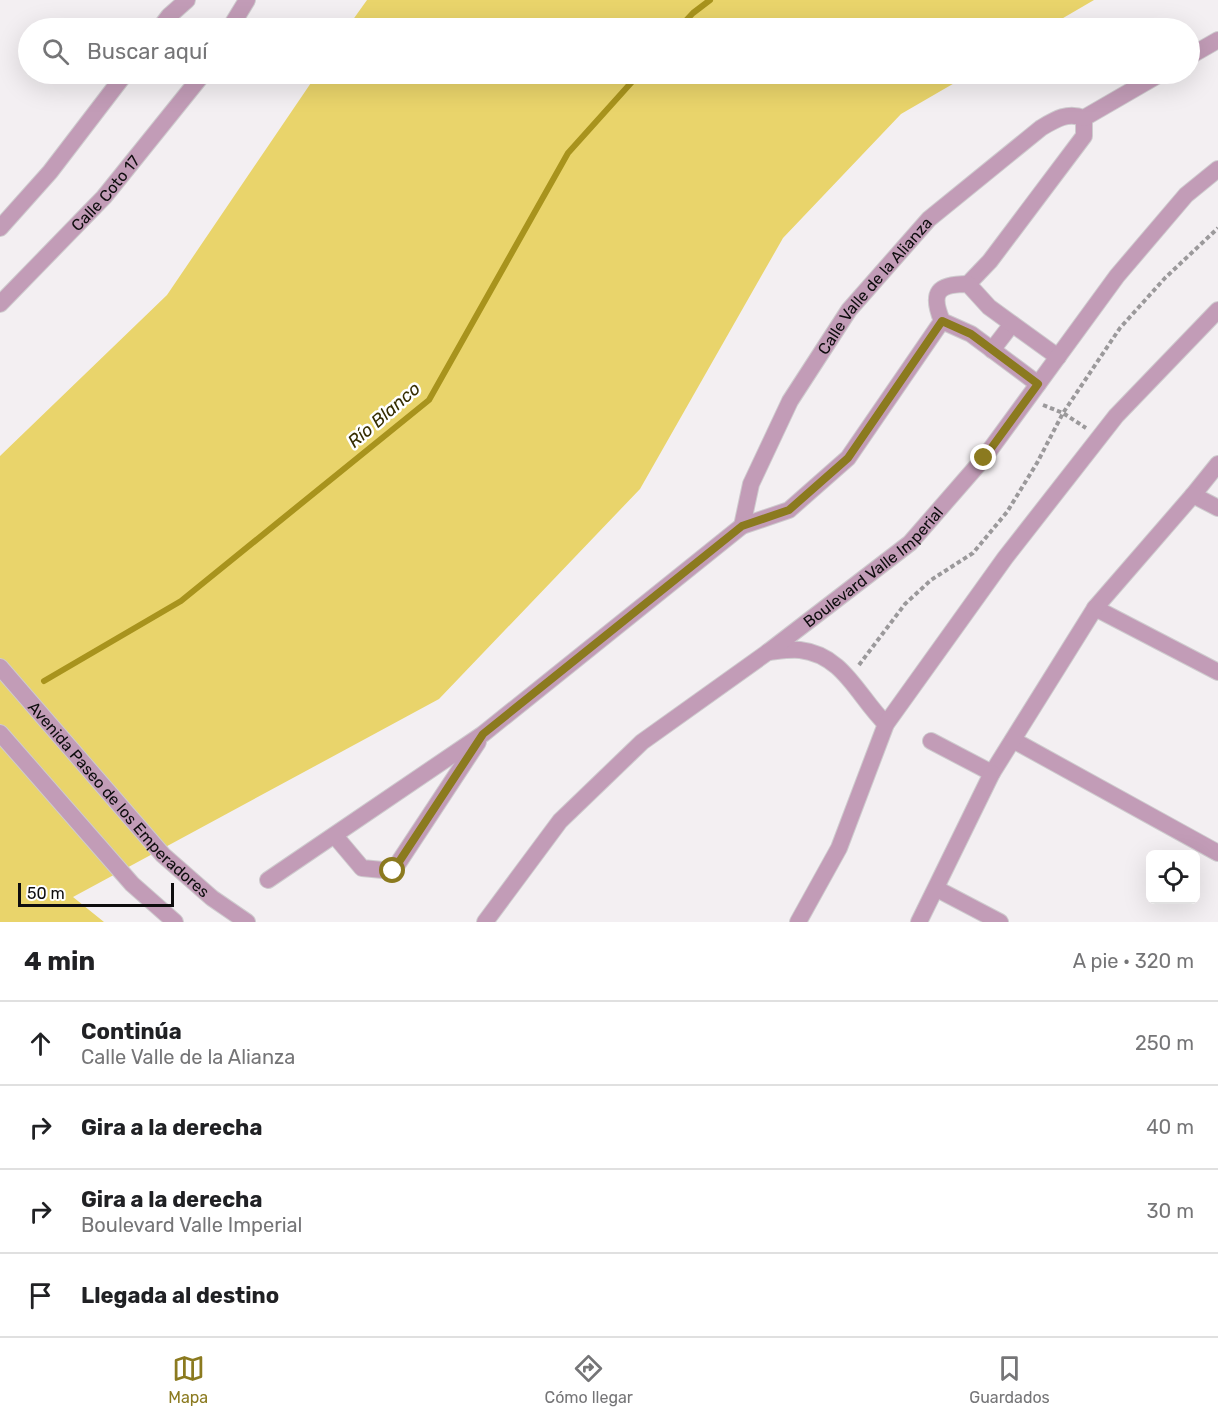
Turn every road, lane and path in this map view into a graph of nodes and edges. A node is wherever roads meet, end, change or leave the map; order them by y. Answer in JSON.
{"nodes":[{"id":1,"x":187,"y":0,"type":"edge"},
{"id":2,"x":247,"y":0,"type":"edge"},
{"id":3,"x":168,"y":18,"type":"edge"},
{"id":4,"x":236,"y":18,"type":"edge"},
{"id":5,"x":1218,"y":40,"type":"edge"},
{"id":6,"x":1200,"y":50,"type":"edge"},
{"id":7,"x":117,"y":84,"type":"edge"},
{"id":8,"x":195,"y":84,"type":"edge"},
{"id":9,"x":1143,"y":84,"type":"edge"},
{"id":10,"x":1084,"y":118,"type":"junction"},
{"id":11,"x":1218,"y":169,"type":"edge"},
{"id":12,"x":0,"y":228,"type":"edge"},
{"id":13,"x":1218,"y":228,"type":"edge"},
{"id":14,"x":968,"y":284,"type":"junction"},
{"id":15,"x":0,"y":304,"type":"edge"},
{"id":16,"x":1218,"y":310,"type":"edge"},
{"id":17,"x":942,"y":321,"type":"junction"},
{"id":18,"x":1012,"y":324,"type":"junction"},
{"id":19,"x":992,"y":350,"type":"junction"},
{"id":20,"x":1058,"y":357,"type":"junction"},
{"id":21,"x":1038,"y":384,"type":"junction"},
{"id":22,"x":1028,"y":399,"type":"junction"},
{"id":23,"x":1063,"y":413,"type":"junction"},
{"id":24,"x":1100,"y":437,"type":"junction"},
{"id":25,"x":1218,"y":464,"type":"edge"},
{"id":26,"x":1193,"y":495,"type":"junction"},
{"id":27,"x":1218,"y":508,"type":"edge"},
{"id":28,"x":742,"y":526,"type":"junction"},
{"id":29,"x":1095,"y":608,"type":"junction"},
{"id":30,"x":768,"y":652,"type":"junction"},
{"id":31,"x":0,"y":667,"type":"edge"},
{"id":32,"x":1218,"y":672,"type":"edge"},
{"id":33,"x":850,"y":677,"type":"junction"},
{"id":34,"x":886,"y":724,"type":"junction"},
{"id":35,"x":0,"y":733,"type":"edge"},
{"id":36,"x":483,"y":734,"type":"junction"},
{"id":37,"x":1013,"y":740,"type":"junction"},
{"id":38,"x":931,"y":741,"type":"dead end"},
{"id":39,"x":992,"y":773,"type":"junction"},
{"id":40,"x":335,"y":836,"type":"junction"},
{"id":41,"x":1218,"y":853,"type":"edge"},
{"id":42,"x":268,"y":880,"type":"dead end"},
{"id":43,"x":937,"y":889,"type":"junction"},
{"id":44,"x":175,"y":922,"type":"edge"},
{"id":45,"x":247,"y":922,"type":"edge"},
{"id":46,"x":485,"y":922,"type":"edge"},
{"id":47,"x":798,"y":922,"type":"edge"},
{"id":48,"x":919,"y":922,"type":"edge"},
{"id":49,"x":1000,"y":922,"type":"edge"}],
"edges":[{"from":1,"to":3,"type":"street"},
{"from":2,"to":4,"type":"street"},
{"from":5,"to":6,"type":"street"},
{"from":7,"to":12,"type":"street"},
{"from":8,"to":15,"type":"street","name":"Calle Coto 17"},
{"from":9,"to":10,"type":"street","name":"Calle Valle de la Alianza"},
{"from":10,"to":14,"type":"street"},
{"from":10,"to":28,"type":"street","name":"Calle Valle de la Alianza"},
{"from":11,"to":20,"type":"street","name":"Boulevard Valle Imperial"},
{"from":13,"to":23,"type":"path"},
{"from":14,"to":17,"type":"street"},
{"from":14,"to":18,"type":"street"},
{"from":16,"to":24,"type":"street"},
{"from":17,"to":19,"type":"street"},
{"from":17,"to":28,"type":"street"},
{"from":18,"to":19,"type":"street"},
{"from":18,"to":20,"type":"street"},
{"from":19,"to":21,"type":"street"},
{"from":20,"to":21,"type":"street","name":"Boulevard Valle Imperial"},
{"from":21,"to":22,"type":"street","name":"Boulevard Valle Imperial"},
{"from":22,"to":23,"type":"path"},
{"from":22,"to":30,"type":"street","name":"Boulevard Valle Imperial"},
{"from":23,"to":24,"type":"path"},
{"from":23,"to":33,"type":"path"},
{"from":24,"to":34,"type":"street"},
{"from":25,"to":26,"type":"street"},
{"from":26,"to":27,"type":"street"},
{"from":26,"to":29,"type":"street"},
{"from":28,"to":36,"type":"street"},
{"from":29,"to":32,"type":"street"},
{"from":29,"to":37,"type":"street"},
{"from":30,"to":33,"type":"street"},
{"from":30,"to":46,"type":"street","name":"Boulevard Valle Imperial"},
{"from":31,"to":45,"type":"street","name":"Avenida Paseo de los Emperadores"},
{"from":33,"to":34,"type":"street"},
{"from":34,"to":47,"type":"street"},
{"from":35,"to":44,"type":"street"},
{"from":36,"to":40,"type":"street"},
{"from":36,"to":40,"type":"street"},
{"from":37,"to":39,"type":"street"},
{"from":37,"to":41,"type":"street"},
{"from":38,"to":39,"type":"street"},
{"from":39,"to":43,"type":"street"},
{"from":40,"to":42,"type":"street"},
{"from":43,"to":48,"type":"street"},
{"from":43,"to":49,"type":"street"}]}
